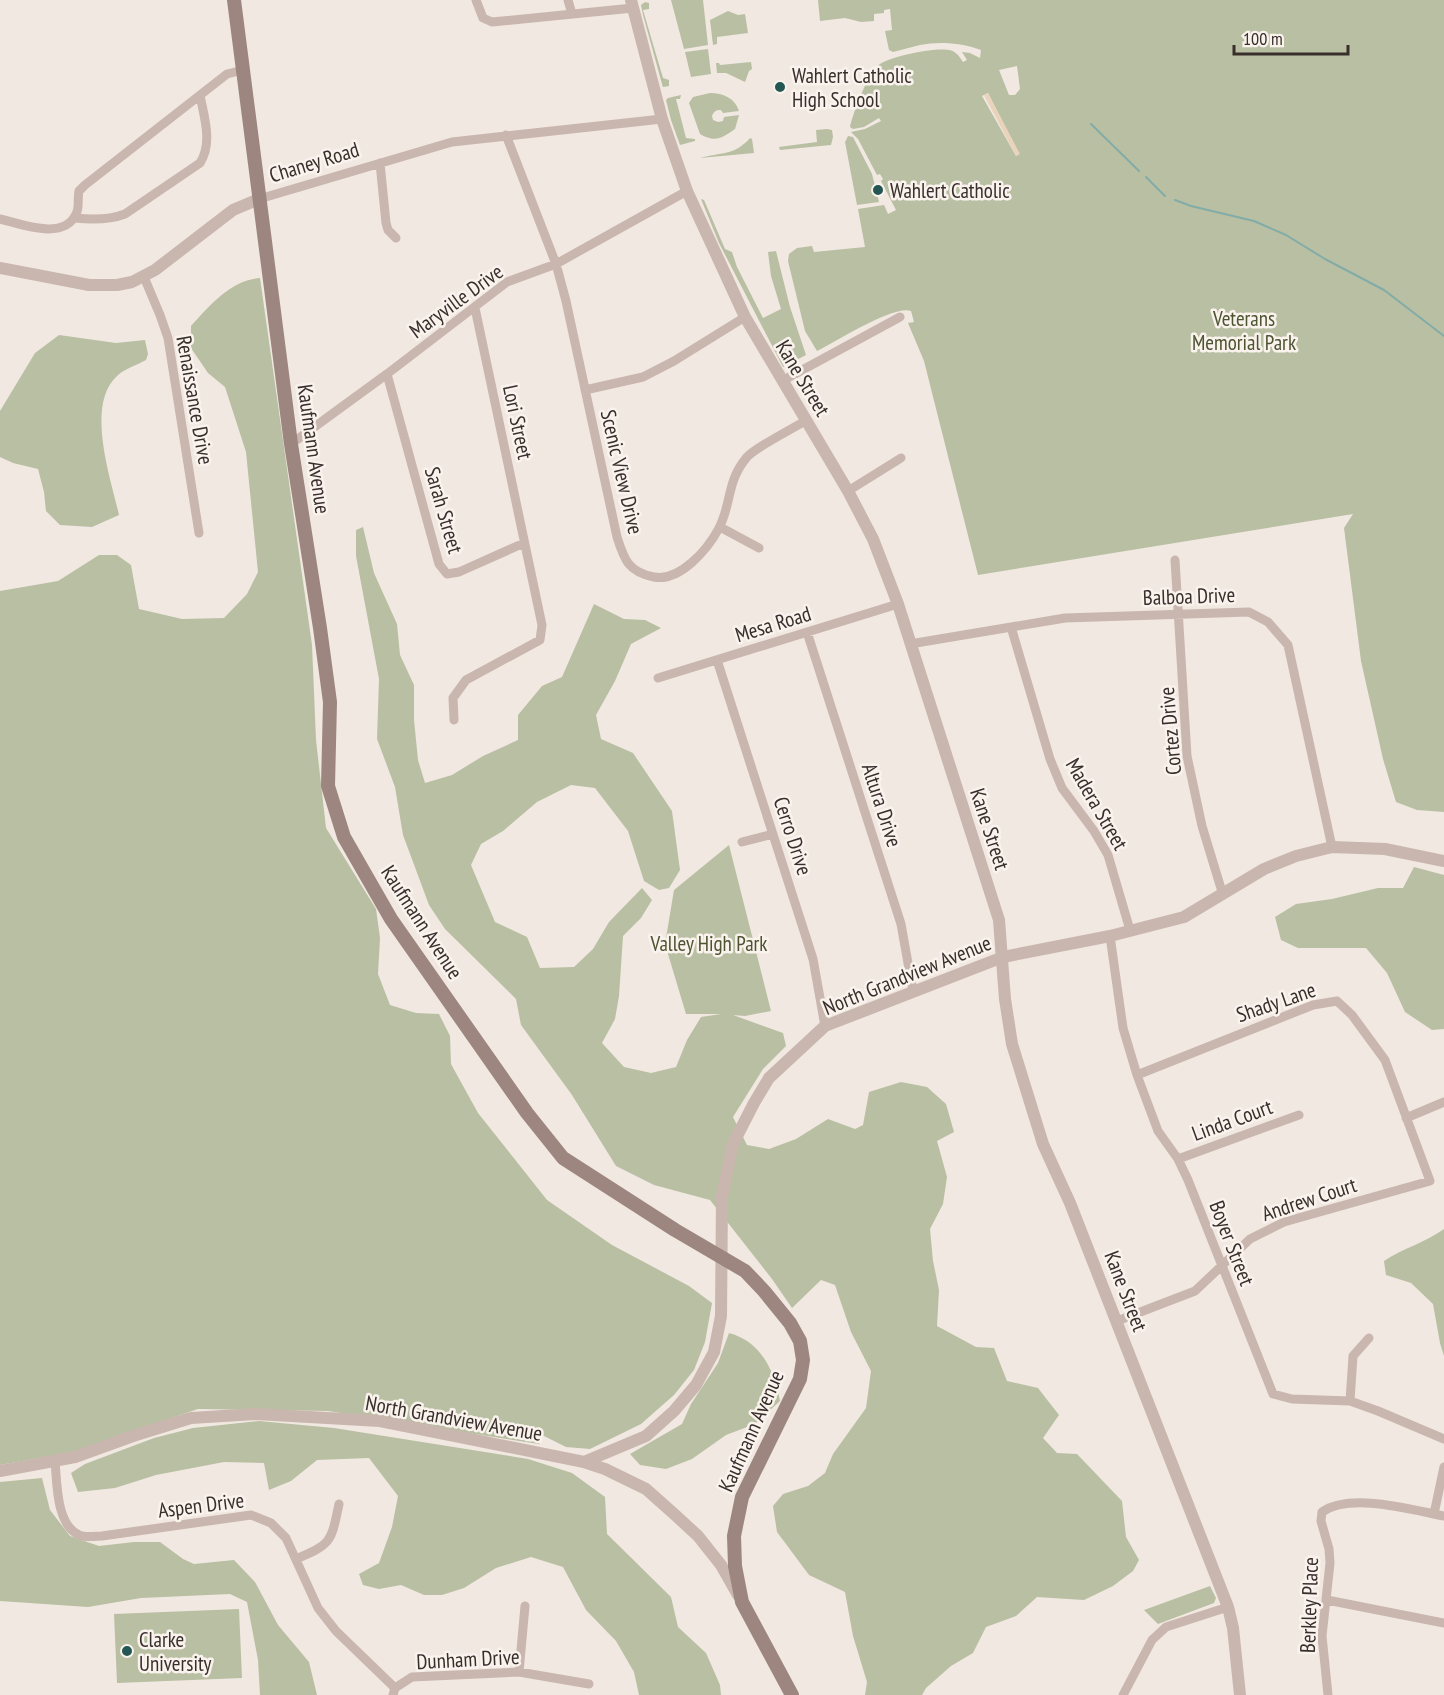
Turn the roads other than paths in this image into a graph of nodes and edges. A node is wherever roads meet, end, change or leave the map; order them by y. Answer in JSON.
{"nodes":[{"id":1,"x":234,"y":0,"type":"edge"},
{"id":2,"x":476,"y":0,"type":"edge"},
{"id":3,"x":568,"y":0,"type":"edge"},
{"id":4,"x":632,"y":4,"type":"edge"},
{"id":5,"x":572,"y":14,"type":"junction"},
{"id":6,"x":243,"y":69,"type":"junction"},
{"id":7,"x":200,"y":95,"type":"junction"},
{"id":8,"x":662,"y":119,"type":"junction"},
{"id":9,"x":506,"y":135,"type":"junction"},
{"id":10,"x":380,"y":163,"type":"junction"},
{"id":11,"x":687,"y":191,"type":"junction"},
{"id":12,"x":259,"y":199,"type":"junction"},
{"id":13,"x":75,"y":218,"type":"junction"},
{"id":14,"x":0,"y":219,"type":"edge"},
{"id":15,"x":396,"y":238,"type":"dead end"},
{"id":16,"x":556,"y":264,"type":"junction"},
{"id":17,"x":0,"y":268,"type":"edge"},
{"id":18,"x":144,"y":277,"type":"junction"},
{"id":19,"x":475,"y":308,"type":"junction"},
{"id":20,"x":745,"y":317,"type":"junction"},
{"id":21,"x":900,"y":317,"type":"dead end"},
{"id":22,"x":387,"y":374,"type":"junction"},
{"id":23,"x":782,"y":381,"type":"junction"},
{"id":24,"x":585,"y":390,"type":"junction"},
{"id":25,"x":805,"y":420,"type":"junction"},
{"id":26,"x":291,"y":444,"type":"junction"},
{"id":27,"x":901,"y":458,"type":"dead end"},
{"id":28,"x":848,"y":491,"type":"junction"},
{"id":29,"x":720,"y":527,"type":"junction"},
{"id":30,"x":199,"y":533,"type":"dead end"},
{"id":31,"x":524,"y":543,"type":"junction"},
{"id":32,"x":759,"y":548,"type":"dead end"},
{"id":33,"x":1175,"y":560,"type":"dead end"},
{"id":34,"x":898,"y":604,"type":"junction"},
{"id":35,"x":1179,"y":615,"type":"junction"},
{"id":36,"x":1011,"y":627,"type":"junction"},
{"id":37,"x":807,"y":632,"type":"junction"},
{"id":38,"x":910,"y":644,"type":"junction"},
{"id":39,"x":717,"y":660,"type":"junction"},
{"id":40,"x":658,"y":678,"type":"dead end"},
{"id":41,"x":454,"y":720,"type":"dead end"},
{"id":42,"x":773,"y":834,"type":"junction"},
{"id":43,"x":742,"y":842,"type":"dead end"},
{"id":44,"x":1332,"y":847,"type":"junction"},
{"id":45,"x":1444,"y":861,"type":"edge"},
{"id":46,"x":1223,"y":895,"type":"junction"},
{"id":47,"x":1130,"y":930,"type":"junction"},
{"id":48,"x":1110,"y":936,"type":"junction"},
{"id":49,"x":1003,"y":957,"type":"junction"},
{"id":50,"x":913,"y":991,"type":"junction"},
{"id":51,"x":825,"y":1026,"type":"junction"},
{"id":52,"x":1137,"y":1075,"type":"junction"},
{"id":53,"x":1444,"y":1102,"type":"edge"},
{"id":54,"x":1299,"y":1115,"type":"dead end"},
{"id":55,"x":1406,"y":1118,"type":"junction"},
{"id":56,"x":1178,"y":1159,"type":"junction"},
{"id":57,"x":1430,"y":1181,"type":"joint"},
{"id":58,"x":722,"y":1258,"type":"junction"},
{"id":59,"x":1221,"y":1267,"type":"junction"},
{"id":60,"x":1116,"y":1321,"type":"junction"},
{"id":61,"x":1369,"y":1338,"type":"dead end"},
{"id":62,"x":1350,"y":1401,"type":"junction"},
{"id":63,"x":1444,"y":1439,"type":"edge"},
{"id":64,"x":55,"y":1461,"type":"junction"},
{"id":65,"x":584,"y":1462,"type":"junction"},
{"id":66,"x":1444,"y":1467,"type":"edge"},
{"id":67,"x":0,"y":1471,"type":"edge"},
{"id":68,"x":339,"y":1504,"type":"dead end"},
{"id":69,"x":1439,"y":1515,"type":"edge"},
{"id":70,"x":296,"y":1559,"type":"junction"},
{"id":71,"x":1327,"y":1600,"type":"junction"},
{"id":72,"x":742,"y":1602,"type":"junction"},
{"id":73,"x":525,"y":1606,"type":"dead end"},
{"id":74,"x":1228,"y":1607,"type":"junction"},
{"id":75,"x":1444,"y":1623,"type":"edge"},
{"id":76,"x":519,"y":1672,"type":"junction"},
{"id":77,"x":589,"y":1684,"type":"dead end"},
{"id":78,"x":394,"y":1691,"type":"edge"},
{"id":79,"x":792,"y":1695,"type":"edge"},
{"id":80,"x":1123,"y":1695,"type":"edge"},
{"id":81,"x":1240,"y":1695,"type":"edge"},
{"id":82,"x":1328,"y":1695,"type":"edge"}],
"edges":[{"from":1,"to":6,"type":"main road","name":"Kaufmann Avenue"},
{"from":2,"to":5,"type":"street"},
{"from":3,"to":5,"type":"street"},
{"from":4,"to":5,"type":"street"},
{"from":4,"to":8,"type":"street","name":"Kane Street"},
{"from":6,"to":7,"type":"street"},
{"from":6,"to":12,"type":"main road","name":"Kaufmann Avenue"},
{"from":7,"to":13,"type":"street"},
{"from":7,"to":13,"type":"street"},
{"from":8,"to":9,"type":"street","name":"Chaney Road"},
{"from":8,"to":11,"type":"street","name":"Kane Street"},
{"from":9,"to":10,"type":"street","name":"Chaney Road"},
{"from":9,"to":16,"type":"street","name":"Scenic View Drive"},
{"from":10,"to":12,"type":"street","name":"Chaney Road"},
{"from":10,"to":15,"type":"street"},
{"from":11,"to":16,"type":"street","name":"Maryville Drive"},
{"from":11,"to":20,"type":"street","name":"Kane Street"},
{"from":12,"to":18,"type":"street","name":"Chaney Road"},
{"from":12,"to":26,"type":"main road","name":"Kaufmann Avenue"},
{"from":13,"to":14,"type":"street"},
{"from":16,"to":19,"type":"street","name":"Maryville Drive"},
{"from":16,"to":24,"type":"street","name":"Scenic View Drive"},
{"from":17,"to":18,"type":"street","name":"Chaney Road"},
{"from":18,"to":30,"type":"street","name":"Renaissance Drive"},
{"from":19,"to":22,"type":"street","name":"Maryville Drive"},
{"from":19,"to":31,"type":"street","name":"Lori Street"},
{"from":20,"to":23,"type":"street","name":"Kane Street"},
{"from":20,"to":24,"type":"street"},
{"from":21,"to":23,"type":"street"},
{"from":22,"to":26,"type":"street","name":"Maryville Drive"},
{"from":22,"to":31,"type":"street","name":"Sarah Street"},
{"from":23,"to":25,"type":"street","name":"Kane Street"},
{"from":24,"to":29,"type":"street","name":"Scenic View Drive"},
{"from":25,"to":28,"type":"street","name":"Kane Street"},
{"from":25,"to":29,"type":"street","name":"Scenic View Drive"},
{"from":26,"to":58,"type":"main road","name":"Kaufmann Avenue"},
{"from":27,"to":28,"type":"street"},
{"from":28,"to":34,"type":"street","name":"Kane Street"},
{"from":29,"to":32,"type":"street"},
{"from":31,"to":41,"type":"street","name":"Lori Street"},
{"from":33,"to":35,"type":"street","name":"Cortez Drive"},
{"from":34,"to":37,"type":"street","name":"Mesa Road"},
{"from":34,"to":38,"type":"street","name":"Kane Street"},
{"from":35,"to":36,"type":"street","name":"Balboa Drive"},
{"from":35,"to":44,"type":"street","name":"Balboa Drive"},
{"from":35,"to":46,"type":"street","name":"Cortez Drive"},
{"from":36,"to":38,"type":"street","name":"Balboa Drive"},
{"from":36,"to":47,"type":"street","name":"Madera Street"},
{"from":37,"to":39,"type":"street","name":"Mesa Road"},
{"from":37,"to":50,"type":"street","name":"Altura Drive"},
{"from":38,"to":49,"type":"street","name":"Kane Street"},
{"from":39,"to":40,"type":"street","name":"Mesa Road"},
{"from":39,"to":42,"type":"street","name":"Cerro Drive"},
{"from":42,"to":43,"type":"street"},
{"from":42,"to":51,"type":"street","name":"Cerro Drive"},
{"from":44,"to":45,"type":"street","name":"North Grandview Avenue"},
{"from":44,"to":46,"type":"street","name":"North Grandview Avenue"},
{"from":46,"to":47,"type":"street","name":"North Grandview Avenue"},
{"from":47,"to":48,"type":"street","name":"North Grandview Avenue"},
{"from":48,"to":49,"type":"street","name":"North Grandview Avenue"},
{"from":48,"to":52,"type":"street","name":"Boyer Street"},
{"from":49,"to":50,"type":"street","name":"North Grandview Avenue"},
{"from":49,"to":60,"type":"street","name":"Kane Street"},
{"from":50,"to":51,"type":"street","name":"North Grandview Avenue"},
{"from":51,"to":58,"type":"street","name":"North Grandview Avenue"},
{"from":52,"to":55,"type":"street","name":"Shady Lane"},
{"from":52,"to":56,"type":"street","name":"Boyer Street"},
{"from":53,"to":55,"type":"street"},
{"from":54,"to":56,"type":"street","name":"Linda Court"},
{"from":55,"to":57,"type":"street","name":"Shady Lane"},
{"from":56,"to":59,"type":"street","name":"Boyer Street"},
{"from":57,"to":59,"type":"street","name":"Andrew Court"},
{"from":58,"to":65,"type":"street","name":"North Grandview Avenue"},
{"from":58,"to":72,"type":"main road","name":"Kaufmann Avenue"},
{"from":59,"to":60,"type":"street","name":"Andrew Court"},
{"from":59,"to":62,"type":"street","name":"Boyer Street"},
{"from":60,"to":74,"type":"street","name":"Kane Street"},
{"from":61,"to":62,"type":"street"},
{"from":62,"to":63,"type":"street","name":"Boyer Street"},
{"from":64,"to":65,"type":"street","name":"North Grandview Avenue"},
{"from":64,"to":67,"type":"street","name":"North Grandview Avenue"},
{"from":64,"to":70,"type":"street","name":"Aspen Drive"},
{"from":65,"to":72,"type":"street","name":"North Grandview Avenue"},
{"from":66,"to":69,"type":"street"},
{"from":68,"to":70,"type":"street"},
{"from":69,"to":71,"type":"street","name":"Berkley Place"},
{"from":70,"to":78,"type":"street","name":"Aspen Drive"},
{"from":71,"to":75,"type":"street"},
{"from":71,"to":82,"type":"street","name":"Berkley Place"},
{"from":72,"to":79,"type":"main road","name":"Kaufmann Avenue"},
{"from":73,"to":76,"type":"street"},
{"from":74,"to":80,"type":"street"},
{"from":74,"to":81,"type":"street","name":"Kane Street"},
{"from":76,"to":77,"type":"street","name":"Dunham Drive"},
{"from":76,"to":78,"type":"street","name":"Dunham Drive"}]}
